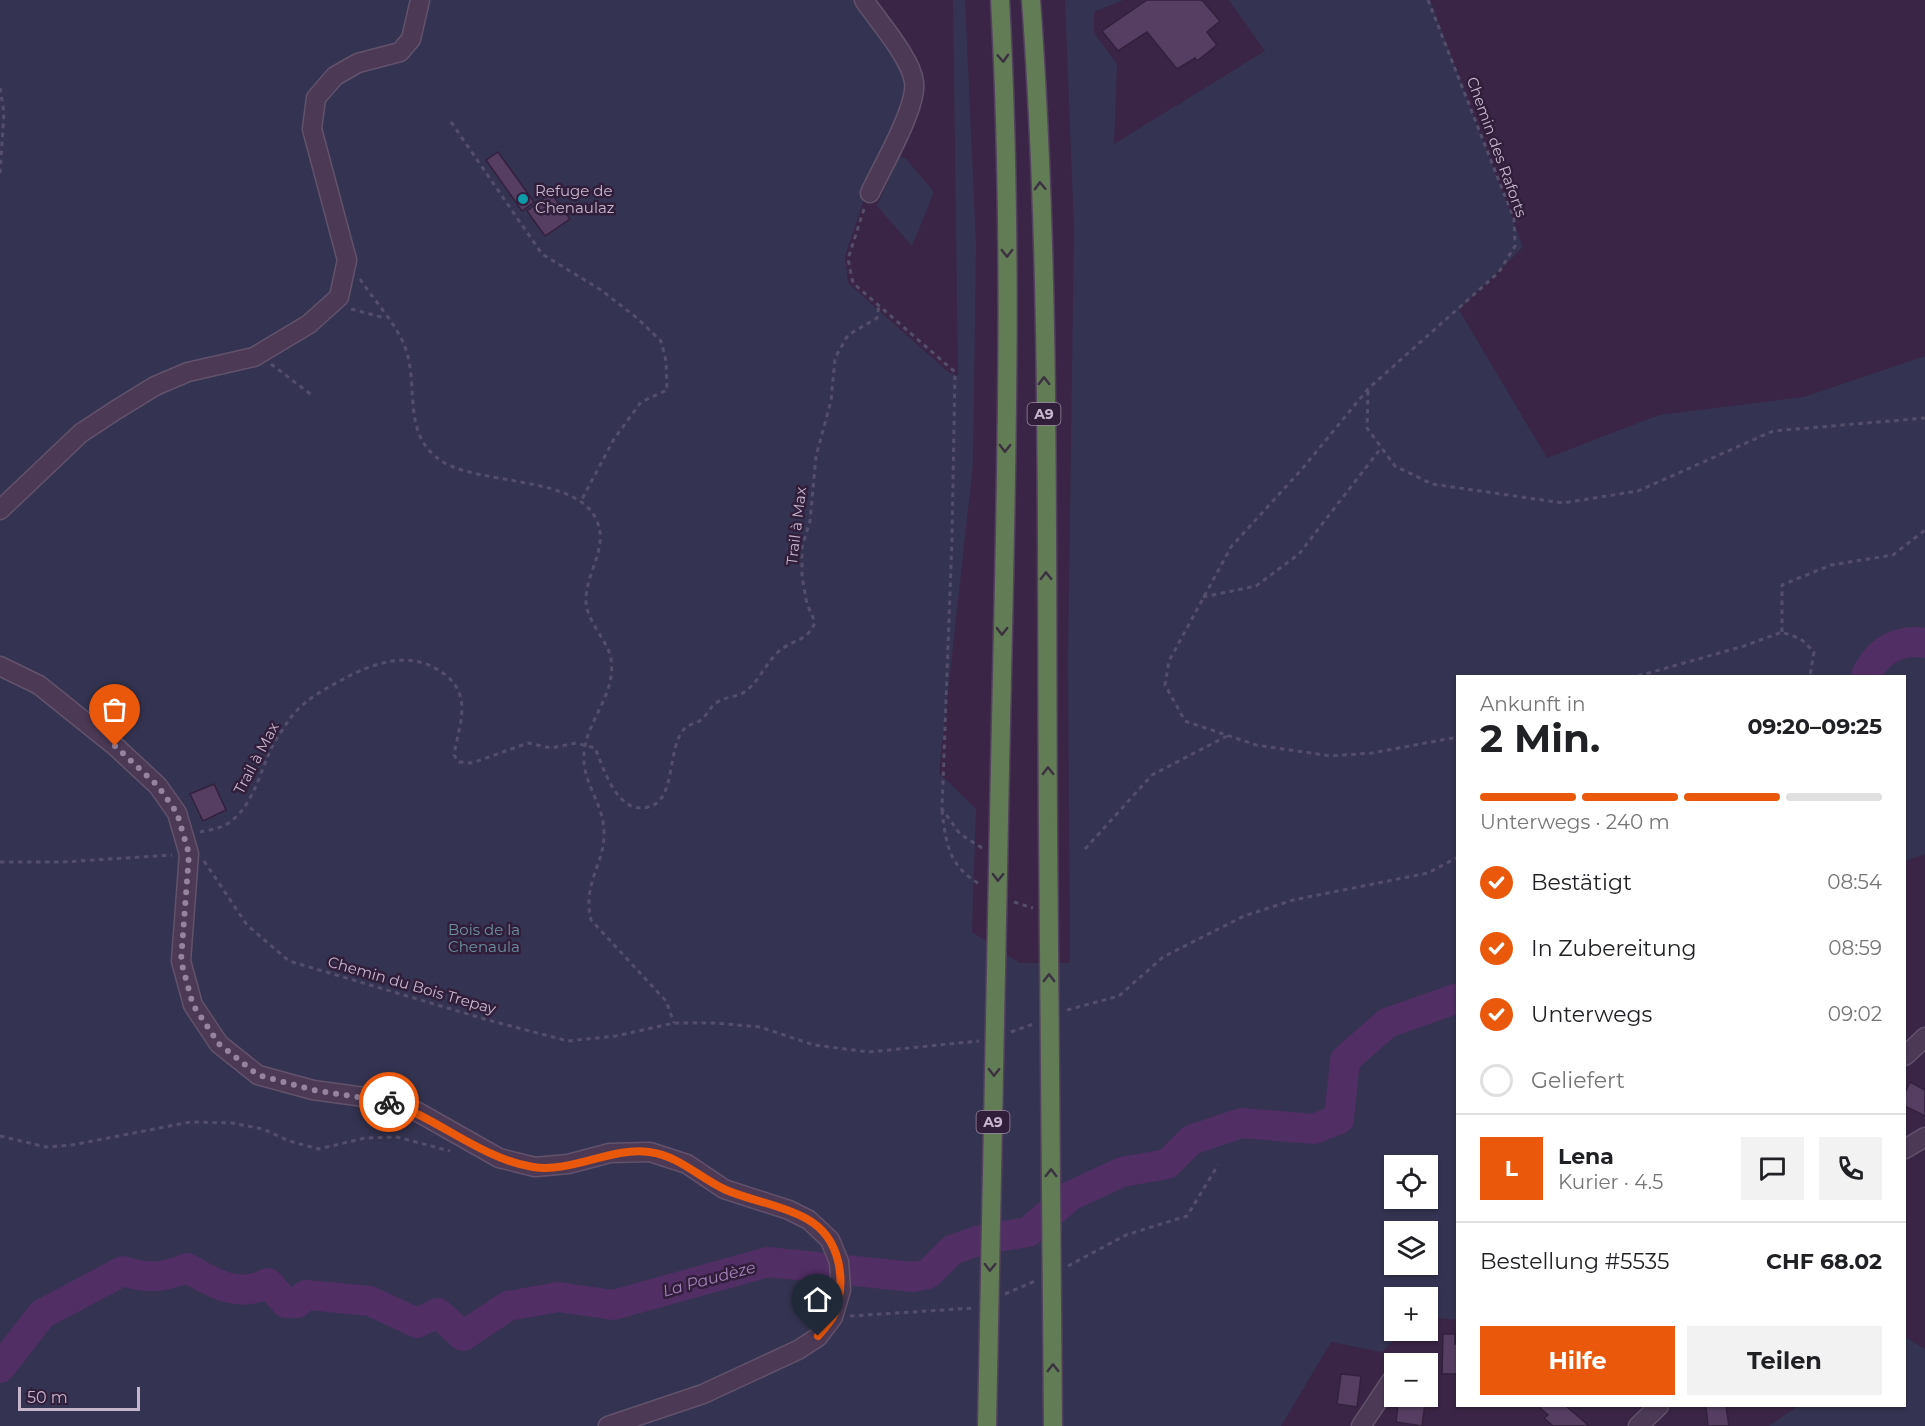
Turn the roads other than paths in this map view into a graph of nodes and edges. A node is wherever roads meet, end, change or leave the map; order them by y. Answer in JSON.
{"nodes":[{"id":1,"x":420,"y":0,"type":"edge"},
{"id":2,"x":864,"y":0,"type":"edge"},
{"id":3,"x":1000,"y":0,"type":"edge"},
{"id":4,"x":1031,"y":0,"type":"edge"},
{"id":5,"x":870,"y":193,"type":"road end"},
{"id":6,"x":0,"y":510,"type":"edge"},
{"id":7,"x":0,"y":666,"type":"edge"},
{"id":8,"x":1925,"y":1037,"type":"edge"},
{"id":9,"x":1906,"y":1055,"type":"edge"},
{"id":10,"x":1925,"y":1137,"type":"edge"},
{"id":11,"x":1906,"y":1148,"type":"edge"},
{"id":12,"x":1384,"y":1392,"type":"edge"},
{"id":13,"x":1658,"y":1407,"type":"edge"},
{"id":14,"x":608,"y":1426,"type":"edge"},
{"id":15,"x":987,"y":1426,"type":"edge"},
{"id":16,"x":1053,"y":1426,"type":"edge"},
{"id":17,"x":1361,"y":1426,"type":"edge"},
{"id":18,"x":1638,"y":1426,"type":"edge"}],
"edges":[{"from":1,"to":6,"type":"street"},
{"from":2,"to":5,"type":"street"},
{"from":3,"to":15,"type":"highway","number":"A9","one_way":true,"bridge":true},
{"from":16,"to":4,"type":"highway","number":"A9","one_way":true,"bridge":true},
{"from":7,"to":14,"type":"street"},
{"from":8,"to":9,"type":"street"},
{"from":10,"to":11,"type":"street"},
{"from":12,"to":17,"type":"street"},
{"from":13,"to":18,"type":"street"}]}
